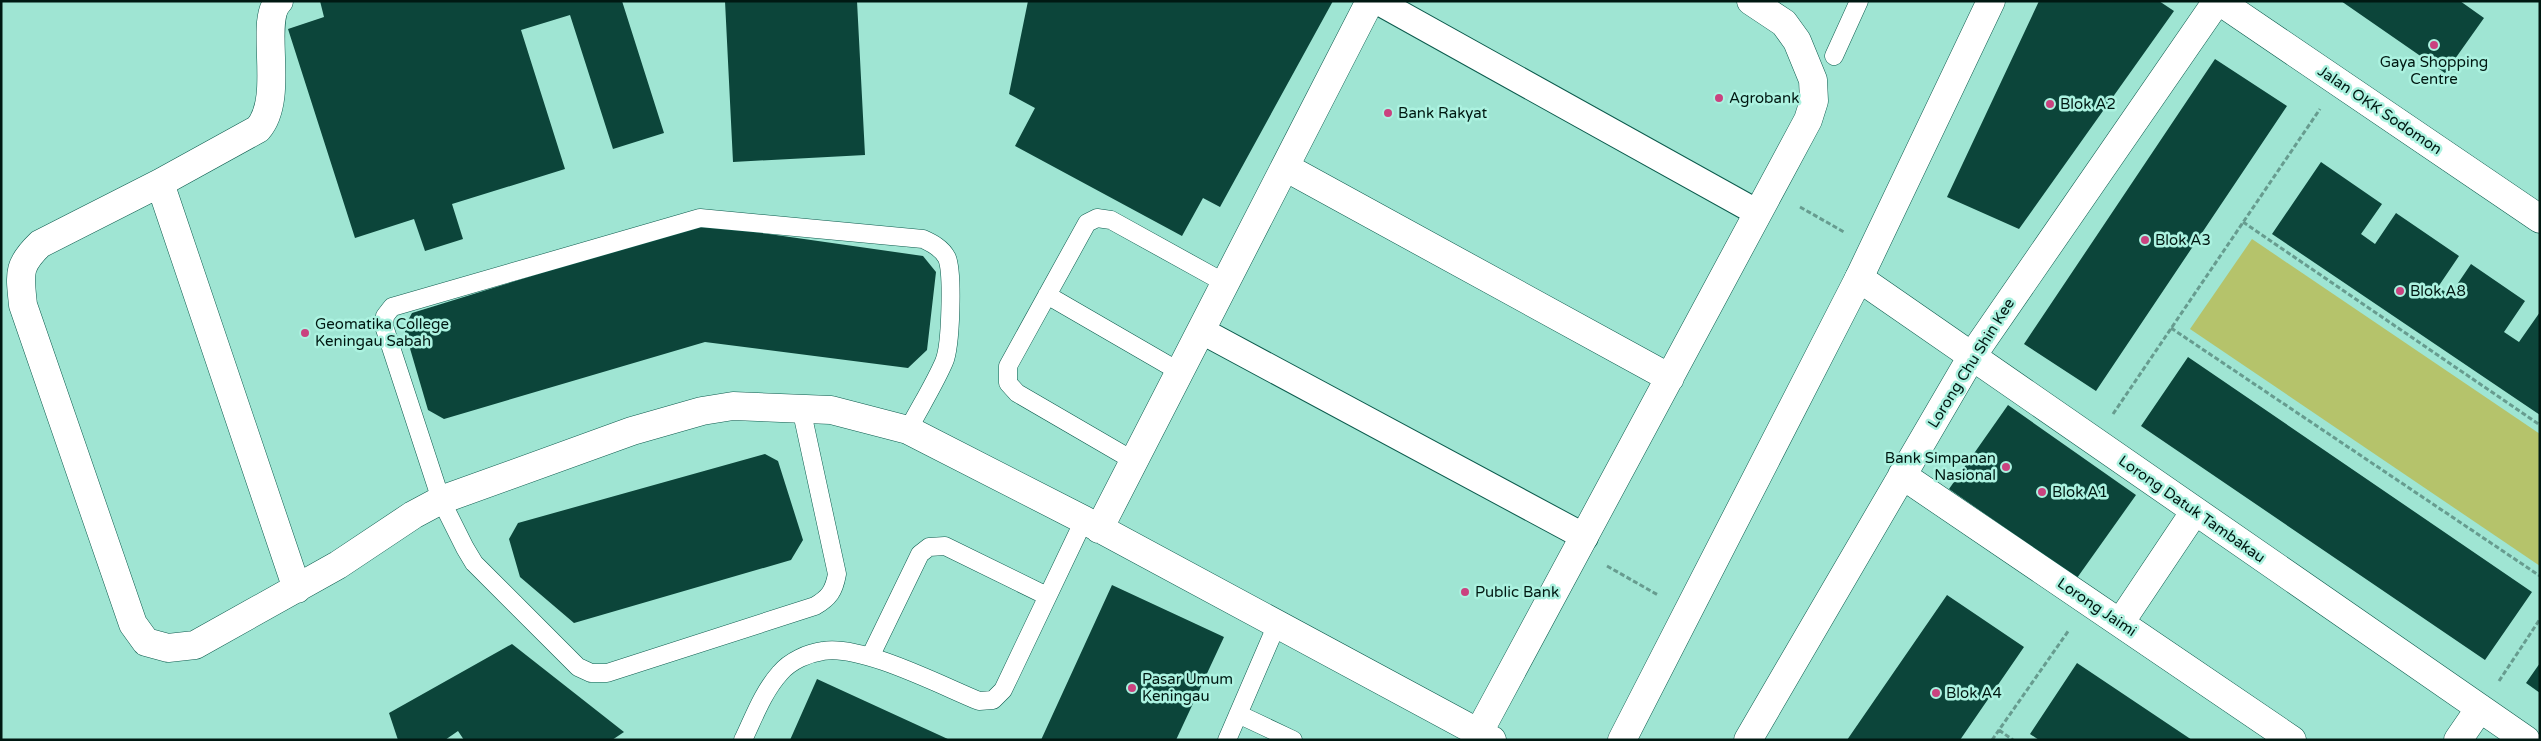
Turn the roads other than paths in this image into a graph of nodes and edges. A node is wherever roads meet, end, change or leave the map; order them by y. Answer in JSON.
{"nodes":[{"id":1,"x":279,"y":1,"type":"edge"},
{"id":2,"x":1370,"y":1,"type":"edge"},
{"id":3,"x":1376,"y":1,"type":"edge"},
{"id":4,"x":1751,"y":1,"type":"edge"},
{"id":5,"x":1859,"y":1,"type":"edge"},
{"id":6,"x":1991,"y":1,"type":"edge"},
{"id":7,"x":2218,"y":1,"type":"edge"},
{"id":8,"x":1834,"y":56,"type":"dead end"},
{"id":9,"x":1285,"y":167,"type":"junction"},
{"id":10,"x":160,"y":184,"type":"junction"},
{"id":11,"x":1764,"y":202,"type":"junction"},
{"id":12,"x":2540,"y":219,"type":"edge"},
{"id":13,"x":1859,"y":278,"type":"junction"},
{"id":14,"x":1225,"y":283,"type":"junction"},
{"id":15,"x":1047,"y":295,"type":"junction"},
{"id":16,"x":1202,"y":331,"type":"junction"},
{"id":17,"x":1972,"y":356,"type":"junction"},
{"id":18,"x":1180,"y":372,"type":"junction"},
{"id":19,"x":1670,"y":378,"type":"junction"},
{"id":20,"x":801,"y":408,"type":"junction"},
{"id":21,"x":908,"y":430,"type":"junction"},
{"id":22,"x":1134,"y":461,"type":"junction"},
{"id":23,"x":1902,"y":475,"type":"junction"},
{"id":24,"x":442,"y":500,"type":"junction"},
{"id":25,"x":2195,"y":511,"type":"junction"},
{"id":26,"x":1091,"y":524,"type":"junction"},
{"id":27,"x":1582,"y":543,"type":"junction"},
{"id":28,"x":297,"y":589,"type":"junction"},
{"id":29,"x":1046,"y":596,"type":"junction"},
{"id":30,"x":2120,"y":622,"type":"junction"},
{"id":31,"x":1278,"y":624,"type":"junction"},
{"id":32,"x":870,"y":657,"type":"junction"},
{"id":33,"x":2480,"y":708,"type":"junction"},
{"id":34,"x":1238,"y":714,"type":"junction"},
{"id":35,"x":1485,"y":736,"type":"edge"},
{"id":36,"x":743,"y":740,"type":"edge"},
{"id":37,"x":1227,"y":740,"type":"edge"},
{"id":38,"x":1293,"y":740,"type":"edge"},
{"id":39,"x":1622,"y":740,"type":"edge"},
{"id":40,"x":1748,"y":740,"type":"edge"},
{"id":41,"x":2292,"y":740,"type":"edge"},
{"id":42,"x":2458,"y":740,"type":"edge"},
{"id":43,"x":2526,"y":740,"type":"edge"}],
"edges":[{"from":1,"to":10,"type":"street"},
{"from":2,"to":9,"type":"street"},
{"from":3,"to":11,"type":"street"},
{"from":4,"to":11,"type":"street"},
{"from":5,"to":8,"type":"lane"},
{"from":6,"to":13,"type":"street"},
{"from":7,"to":12,"type":"street","name":"Jalan OKK Sodomon"},
{"from":7,"to":17,"type":"street","name":"Lorong Chu Shin Kee"},
{"from":9,"to":14,"type":"street"},
{"from":9,"to":19,"type":"street"},
{"from":10,"to":28,"type":"street"},
{"from":10,"to":28,"type":"street"},
{"from":11,"to":19,"type":"street"},
{"from":13,"to":17,"type":"street","name":"Lorong Datuk Tambakau"},
{"from":13,"to":39,"type":"street"},
{"from":14,"to":15,"type":"lane"},
{"from":14,"to":16,"type":"street"},
{"from":15,"to":18,"type":"lane"},
{"from":15,"to":22,"type":"lane"},
{"from":16,"to":18,"type":"street"},
{"from":16,"to":27,"type":"street"},
{"from":17,"to":23,"type":"street","name":"Lorong Chu Shin Kee"},
{"from":17,"to":25,"type":"street","name":"Lorong Datuk Tambakau"},
{"from":18,"to":22,"type":"street"},
{"from":19,"to":27,"type":"street"},
{"from":20,"to":21,"type":"street"},
{"from":20,"to":24,"type":"street"},
{"from":20,"to":24,"type":"lane"},
{"from":21,"to":24,"type":"lane"},
{"from":21,"to":26,"type":"street"},
{"from":22,"to":26,"type":"street"},
{"from":23,"to":30,"type":"street","name":"Lorong Jaimi"},
{"from":23,"to":40,"type":"street","name":"Lorong Chu Shin Kee"},
{"from":24,"to":28,"type":"street"},
{"from":25,"to":30,"type":"street"},
{"from":25,"to":33,"type":"street","name":"Lorong Datuk Tambakau"},
{"from":26,"to":29,"type":"lane"},
{"from":26,"to":31,"type":"street"},
{"from":27,"to":35,"type":"street"},
{"from":29,"to":32,"type":"lane"},
{"from":29,"to":32,"type":"lane"},
{"from":30,"to":41,"type":"street","name":"Lorong Jaimi"},
{"from":31,"to":34,"type":"lane"},
{"from":31,"to":35,"type":"street"},
{"from":32,"to":36,"type":"lane"},
{"from":33,"to":42,"type":"street"},
{"from":33,"to":43,"type":"street","name":"Lorong Datuk Tambakau"},
{"from":34,"to":37,"type":"lane"},
{"from":34,"to":38,"type":"lane"}]}
